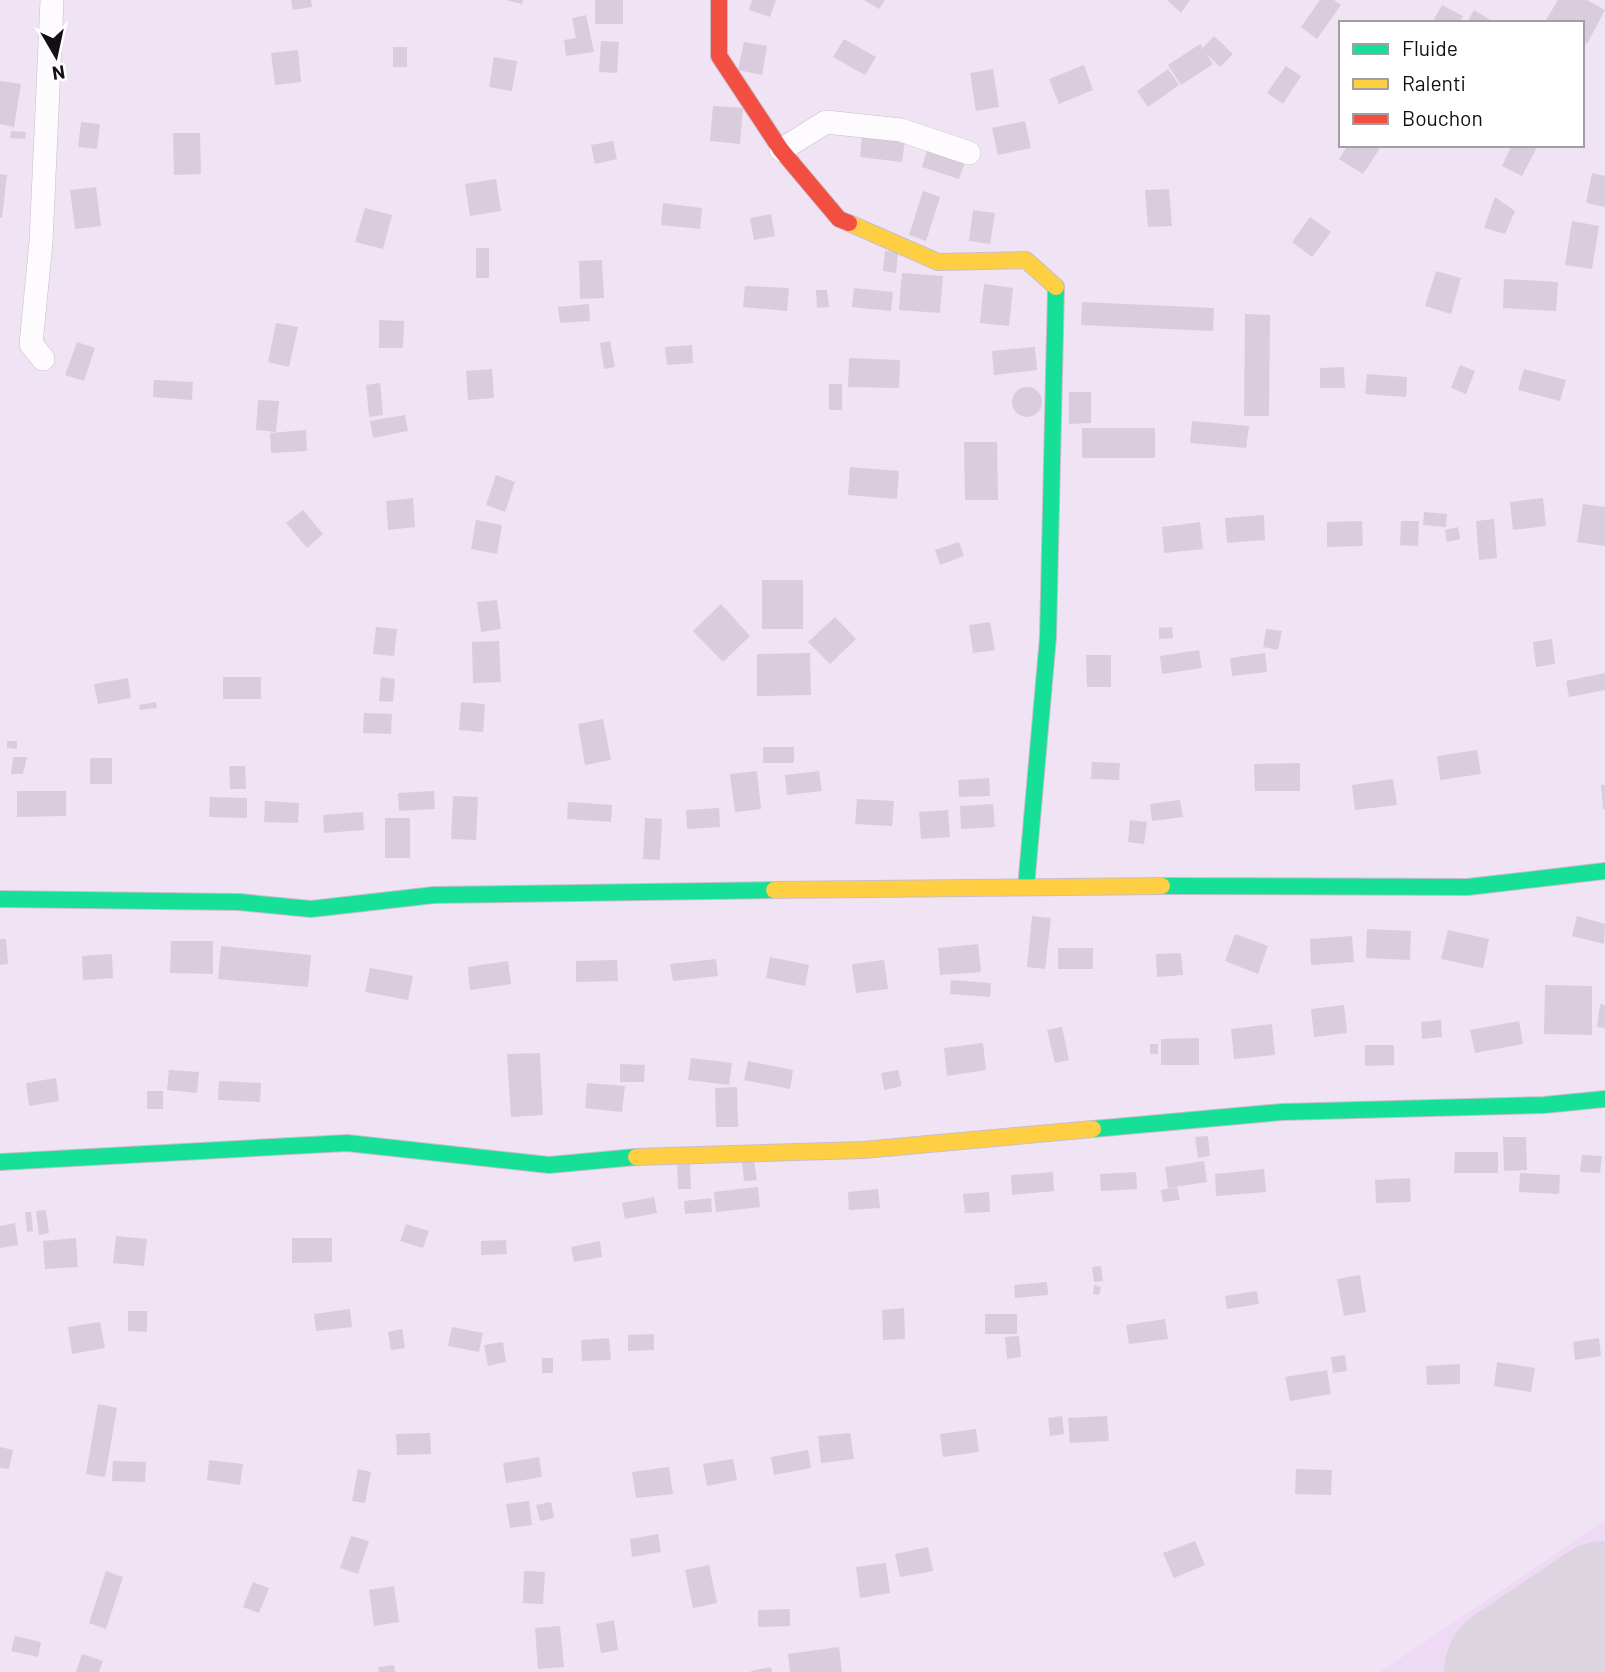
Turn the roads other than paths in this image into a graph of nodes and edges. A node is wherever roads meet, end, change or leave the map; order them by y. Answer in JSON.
{"nodes":[{"id":1,"x":52,"y":0,"type":"edge"},
{"id":2,"x":719,"y":0,"type":"edge"},
{"id":3,"x":781,"y":150,"type":"junction"},
{"id":4,"x":969,"y":153,"type":"dead end"},
{"id":5,"x":43,"y":359,"type":"dead end"},
{"id":6,"x":1605,"y":871,"type":"edge"},
{"id":7,"x":1026,"y":887,"type":"junction"},
{"id":8,"x":0,"y":899,"type":"edge"},
{"id":9,"x":1605,"y":1099,"type":"edge"},
{"id":10,"x":0,"y":1163,"type":"edge"}],
"edges":[{"from":1,"to":5,"type":"street"},
{"from":2,"to":3,"type":"street"},
{"from":3,"to":4,"type":"street"},
{"from":3,"to":7,"type":"street"},
{"from":6,"to":7,"type":"street"},
{"from":7,"to":8,"type":"street"},
{"from":9,"to":10,"type":"street"}]}
